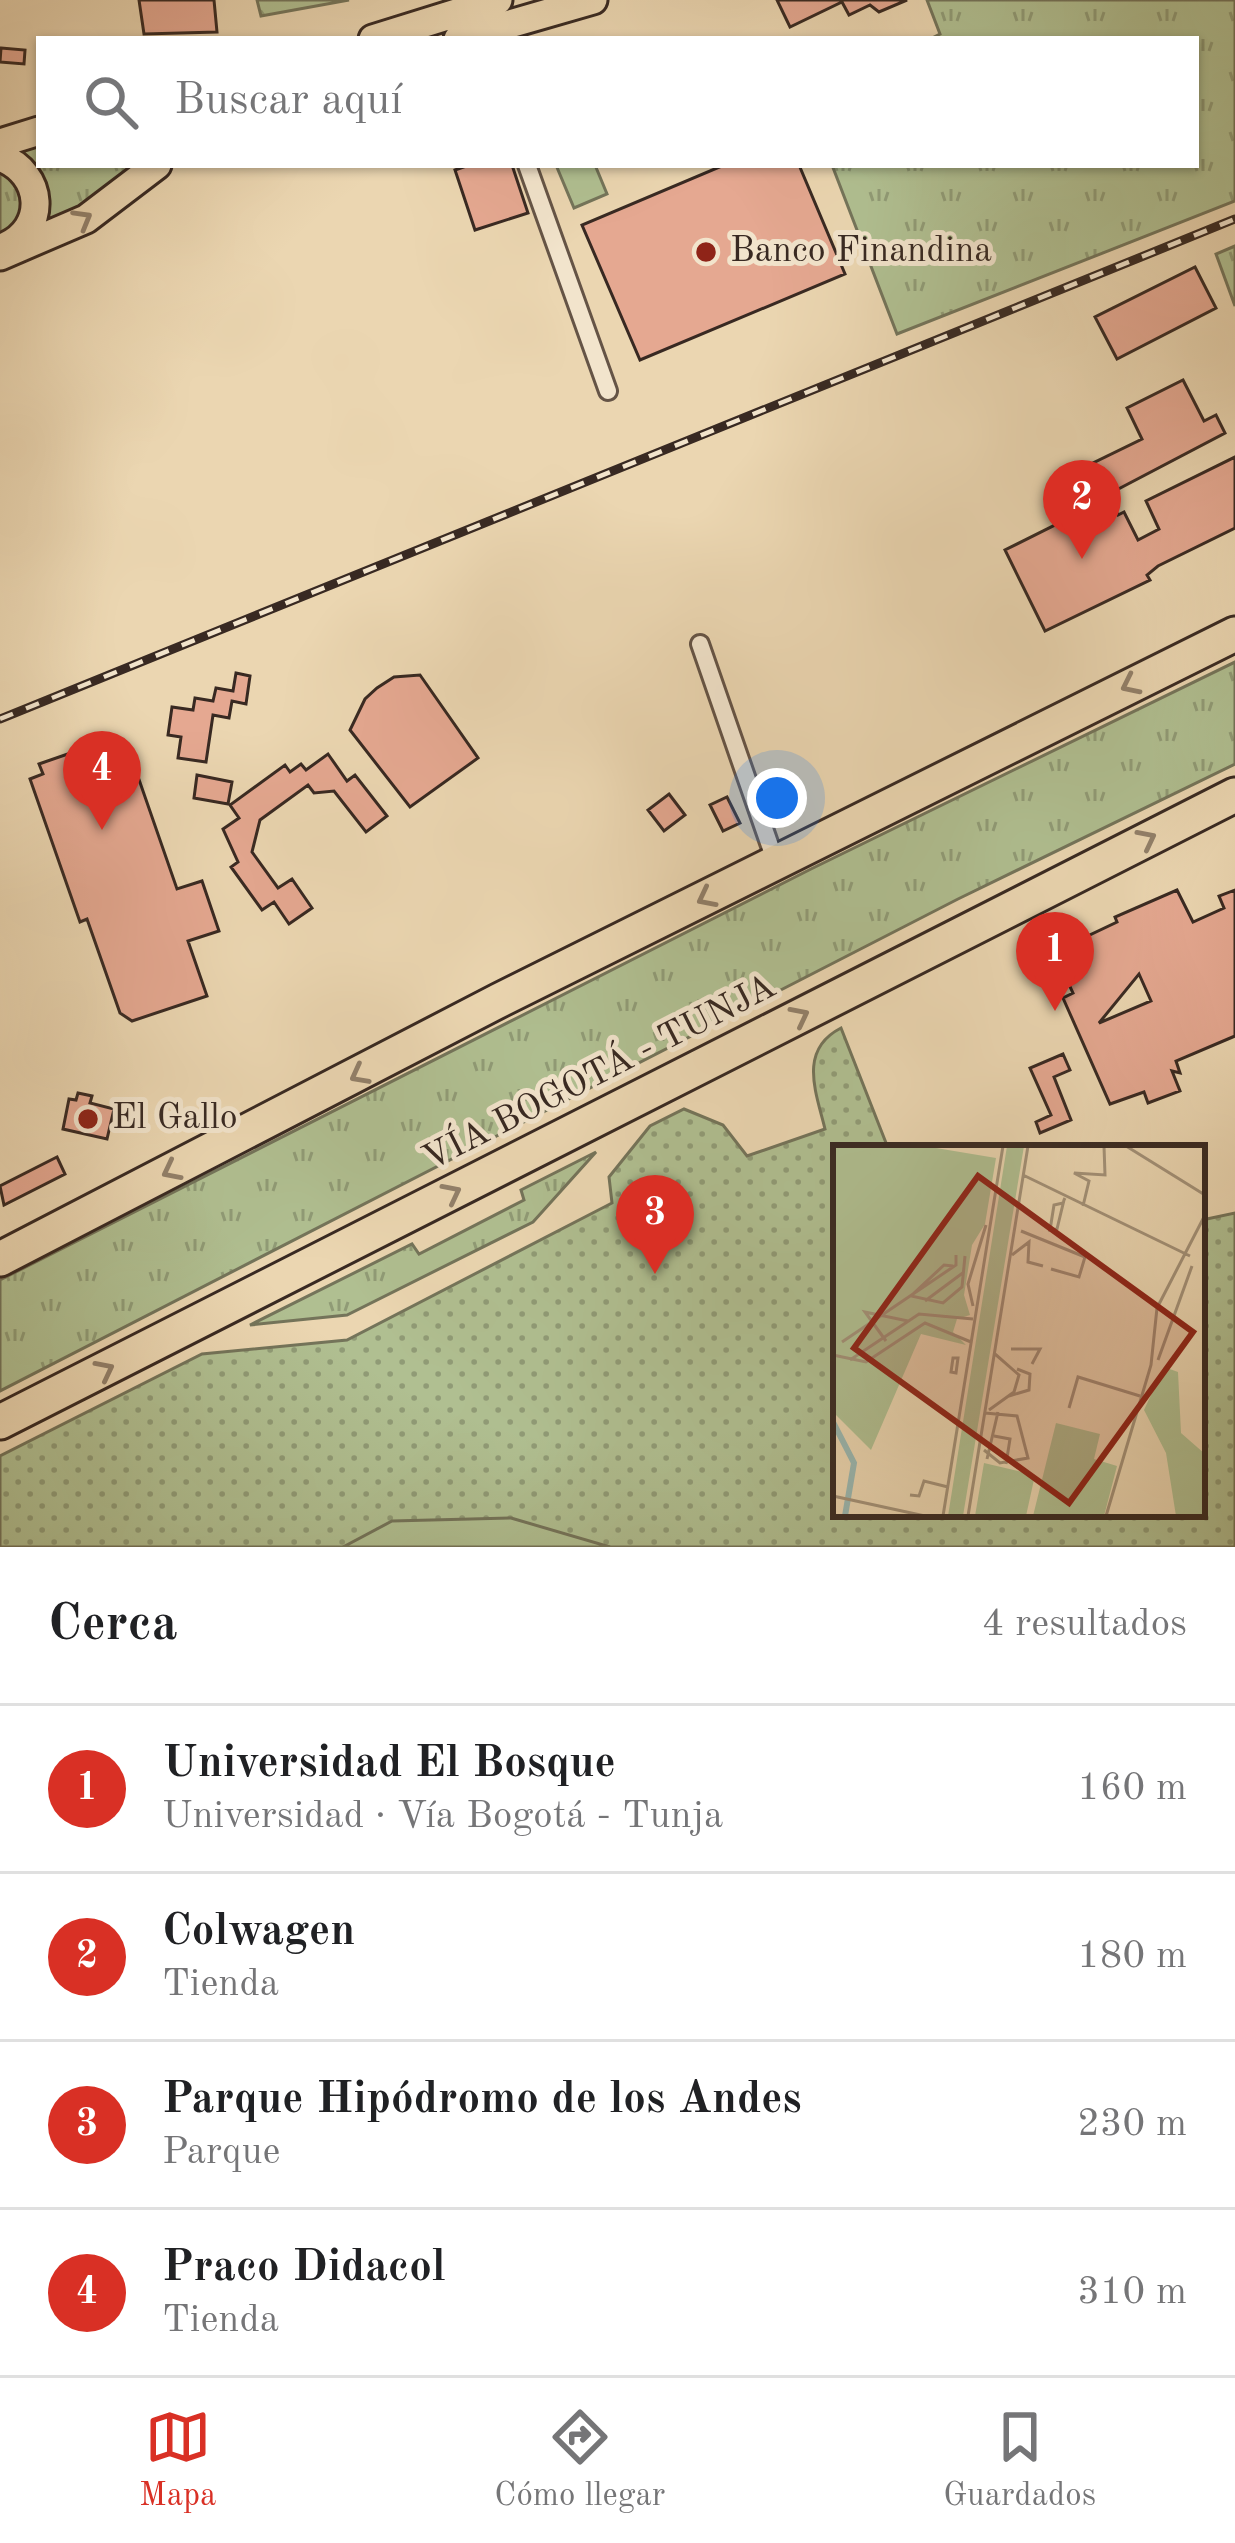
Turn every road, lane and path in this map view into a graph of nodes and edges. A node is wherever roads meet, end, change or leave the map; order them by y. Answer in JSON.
{"nodes":[{"id":1,"x":498,"y":0,"type":"edge"},
{"id":2,"x":593,"y":0,"type":"edge"},
{"id":3,"x":384,"y":36,"type":"edge"},
{"id":4,"x":477,"y":36,"type":"edge"},
{"id":5,"x":36,"y":132,"type":"edge"},
{"id":6,"x":0,"y":143,"type":"edge"},
{"id":7,"x":0,"y":157,"type":"edge"},
{"id":8,"x":153,"y":168,"type":"edge"},
{"id":9,"x":528,"y":168,"type":"edge"},
{"id":10,"x":0,"y":252,"type":"edge"},
{"id":11,"x":608,"y":391,"type":"dead end"},
{"id":12,"x":1235,"y":634,"type":"edge"},
{"id":13,"x":700,"y":644,"type":"dead end"},
{"id":14,"x":1235,"y":795,"type":"edge"},
{"id":15,"x":776,"y":863,"type":"junction"},
{"id":16,"x":0,"y":1259,"type":"edge"},
{"id":17,"x":0,"y":1422,"type":"edge"}],
"edges":[{"from":1,"to":3,"type":"main road"},
{"from":2,"to":4,"type":"main road"},
{"from":5,"to":6,"type":"main road"},
{"from":7,"to":10,"type":"main road"},
{"from":10,"to":8,"type":"main road","one_way":true},
{"from":9,"to":11,"type":"street"},
{"from":12,"to":15,"type":"highway","one_way":true},
{"from":13,"to":15,"type":"street"},
{"from":17,"to":14,"type":"highway","name":"VÍA BOGOTÁ - TUNJA","one_way":true},
{"from":15,"to":16,"type":"highway","one_way":true}]}
